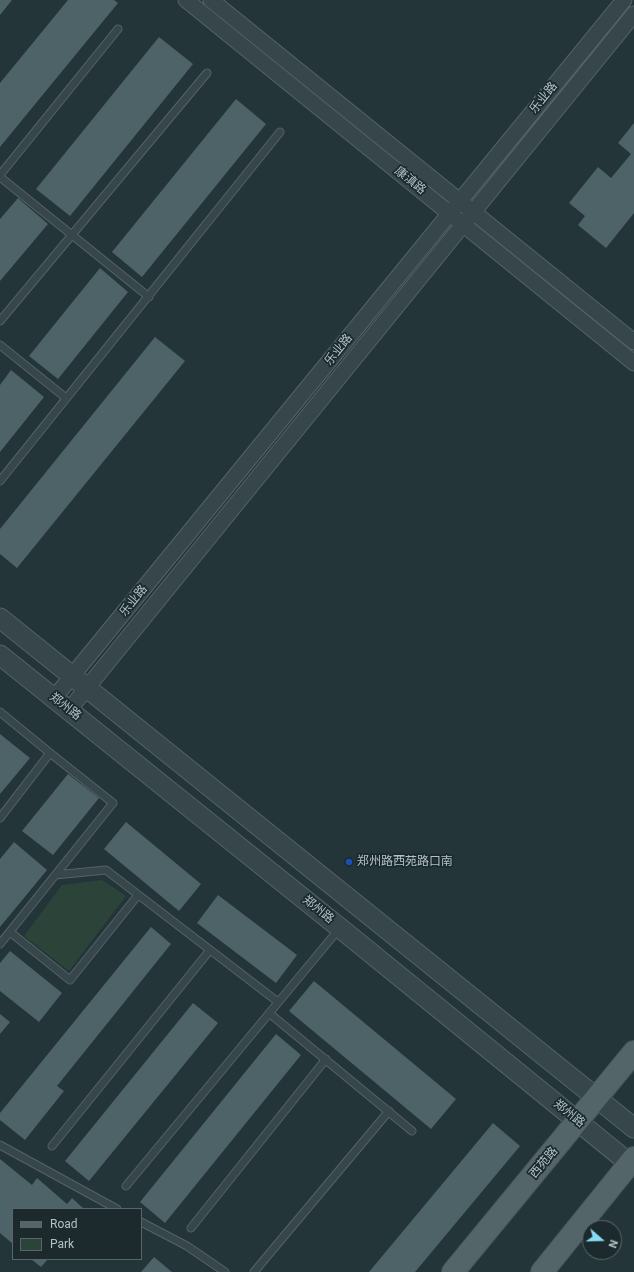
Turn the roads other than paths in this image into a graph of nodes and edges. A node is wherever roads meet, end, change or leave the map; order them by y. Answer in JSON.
{"nodes":[{"id":1,"x":186,"y":0,"type":"edge"},
{"id":2,"x":211,"y":0,"type":"edge"},
{"id":3,"x":624,"y":0,"type":"edge"},
{"id":4,"x":634,"y":14,"type":"edge"},
{"id":5,"x":118,"y":29,"type":"dead end"},
{"id":6,"x":207,"y":73,"type":"dead end"},
{"id":7,"x":280,"y":132,"type":"dead end"},
{"id":8,"x":0,"y":176,"type":"edge"},
{"id":9,"x":461,"y":201,"type":"junction"},
{"id":10,"x":474,"y":211,"type":"junction"},
{"id":11,"x":451,"y":213,"type":"junction"},
{"id":12,"x":464,"y":224,"type":"junction"},
{"id":13,"x":72,"y":235,"type":"junction"},
{"id":14,"x":149,"y":297,"type":"junction"},
{"id":15,"x":0,"y":321,"type":"edge"},
{"id":16,"x":634,"y":342,"type":"edge"},
{"id":17,"x":0,"y":345,"type":"edge"},
{"id":18,"x":634,"y":363,"type":"edge"},
{"id":19,"x":66,"y":398,"type":"junction"},
{"id":20,"x":0,"y":481,"type":"edge"},
{"id":21,"x":0,"y":618,"type":"edge"},
{"id":22,"x":0,"y":655,"type":"edge"},
{"id":23,"x":72,"y":677,"type":"junction"},
{"id":24,"x":87,"y":689,"type":"junction"},
{"id":25,"x":54,"y":698,"type":"junction"},
{"id":26,"x":69,"y":710,"type":"junction"},
{"id":27,"x":0,"y":712,"type":"edge"},
{"id":28,"x":50,"y":753,"type":"junction"},
{"id":29,"x":0,"y":818,"type":"edge"},
{"id":30,"x":55,"y":875,"type":"junction"},
{"id":31,"x":138,"y":895,"type":"junction"},
{"id":32,"x":340,"y":928,"type":"junction"},
{"id":33,"x":10,"y":932,"type":"junction"},
{"id":34,"x":0,"y":944,"type":"edge"},
{"id":35,"x":210,"y":950,"type":"junction"},
{"id":36,"x":278,"y":1002,"type":"junction"},
{"id":37,"x":269,"y":1013,"type":"junction"},
{"id":38,"x":634,"y":1052,"type":"edge"},
{"id":39,"x":326,"y":1059,"type":"junction"},
{"id":40,"x":598,"y":1098,"type":"junction"},
{"id":41,"x":388,"y":1111,"type":"junction"},
{"id":42,"x":578,"y":1122,"type":"junction"},
{"id":43,"x":634,"y":1128,"type":"edge"},
{"id":44,"x":412,"y":1131,"type":"dead end"},
{"id":45,"x":0,"y":1145,"type":"edge"},
{"id":46,"x":52,"y":1146,"type":"dead end"},
{"id":47,"x":632,"y":1163,"type":"edge"},
{"id":48,"x":126,"y":1186,"type":"dead end"},
{"id":49,"x":115,"y":1208,"type":"edge"},
{"id":50,"x":142,"y":1223,"type":"edge"},
{"id":51,"x":191,"y":1228,"type":"dead end"},
{"id":52,"x":225,"y":1272,"type":"edge"},
{"id":53,"x":254,"y":1272,"type":"edge"},
{"id":54,"x":453,"y":1272,"type":"edge"},
{"id":55,"x":542,"y":1272,"type":"edge"}],
"edges":[{"from":1,"to":11,"type":"street","name":"康滇路"},
{"from":2,"to":9,"type":"street","name":"康滇路"},
{"from":3,"to":9,"type":"street","name":"乐业路"},
{"from":4,"to":10,"type":"street","name":"乐业路"},
{"from":5,"to":8,"type":"lane"},
{"from":6,"to":13,"type":"lane"},
{"from":7,"to":14,"type":"lane"},
{"from":8,"to":13,"type":"lane"},
{"from":9,"to":10,"type":"street","name":"康滇路"},
{"from":9,"to":11,"type":"street","name":"乐业路"},
{"from":10,"to":12,"type":"street","name":"乐业路"},
{"from":10,"to":16,"type":"street","name":"康滇路"},
{"from":11,"to":12,"type":"street","name":"康滇路"},
{"from":11,"to":23,"type":"street","name":"乐业路"},
{"from":12,"to":18,"type":"street","name":"康滇路"},
{"from":12,"to":24,"type":"street","name":"乐业路"},
{"from":13,"to":14,"type":"lane"},
{"from":13,"to":15,"type":"lane"},
{"from":14,"to":19,"type":"lane"},
{"from":17,"to":19,"type":"lane"},
{"from":19,"to":20,"type":"lane"},
{"from":21,"to":23,"type":"street"},
{"from":22,"to":25,"type":"street","name":"郑州路"},
{"from":23,"to":24,"type":"street"},
{"from":23,"to":25,"type":"street","name":"乐业路"},
{"from":24,"to":26,"type":"street","name":"乐业路"},
{"from":24,"to":40,"type":"street"},
{"from":25,"to":26,"type":"street","name":"郑州路"},
{"from":26,"to":32,"type":"street","name":"郑州路"},
{"from":27,"to":28,"type":"lane"},
{"from":28,"to":29,"type":"lane"},
{"from":28,"to":30,"type":"lane"},
{"from":30,"to":31,"type":"lane"},
{"from":30,"to":33,"type":"lane"},
{"from":31,"to":33,"type":"lane"},
{"from":31,"to":35,"type":"lane"},
{"from":32,"to":36,"type":"lane"},
{"from":32,"to":42,"type":"street","name":"郑州路"},
{"from":33,"to":34,"type":"lane"},
{"from":35,"to":36,"type":"lane"},
{"from":35,"to":46,"type":"lane"},
{"from":36,"to":37,"type":"lane"},
{"from":37,"to":39,"type":"lane"},
{"from":37,"to":48,"type":"lane"},
{"from":38,"to":40,"type":"main road","name":"西苑路"},
{"from":39,"to":41,"type":"lane"},
{"from":39,"to":51,"type":"lane"},
{"from":40,"to":42,"type":"main road","name":"西苑路"},
{"from":40,"to":43,"type":"street"},
{"from":41,"to":44,"type":"lane"},
{"from":41,"to":53,"type":"lane"},
{"from":42,"to":47,"type":"street","name":"郑州路"},
{"from":42,"to":54,"type":"main road","name":"西苑路"},
{"from":45,"to":49,"type":"lane"},
{"from":47,"to":55,"type":"main road"},
{"from":50,"to":52,"type":"lane"}]}
